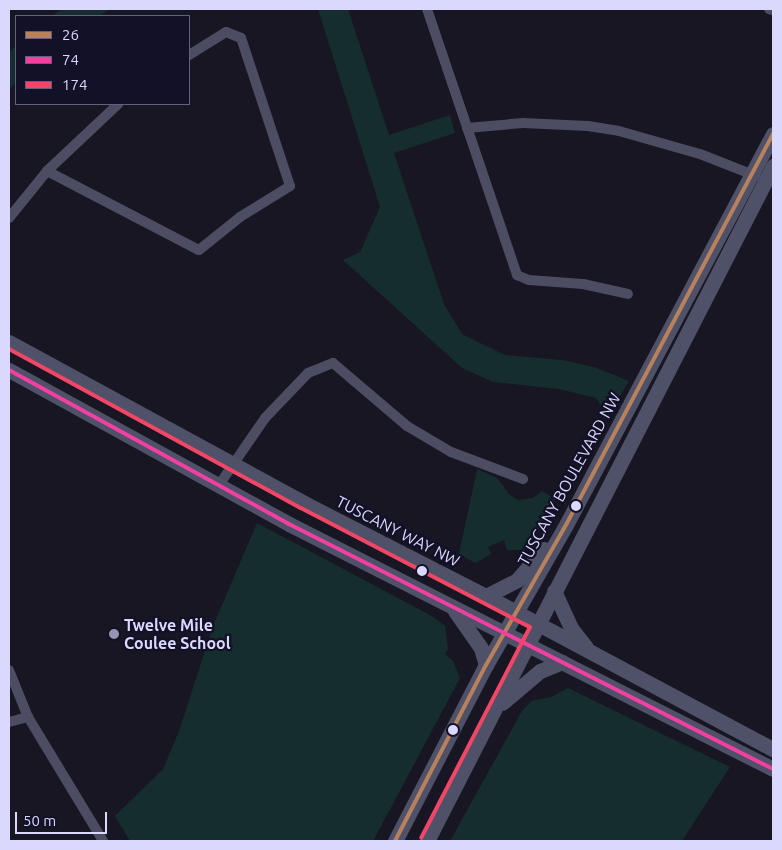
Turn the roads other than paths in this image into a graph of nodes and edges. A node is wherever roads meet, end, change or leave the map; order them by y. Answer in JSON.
{"nodes":[{"id":1,"x":427,"y":9,"type":"edge"},
{"id":2,"x":190,"y":53,"type":"edge"},
{"id":3,"x":117,"y":105,"type":"edge"},
{"id":4,"x":467,"y":128,"type":"junction"},
{"id":5,"x":773,"y":134,"type":"edge"},
{"id":6,"x":47,"y":171,"type":"junction"},
{"id":7,"x":764,"y":174,"type":"edge"},
{"id":8,"x":9,"y":218,"type":"edge"},
{"id":9,"x":628,"y":294,"type":"dead end"},
{"id":10,"x":9,"y":342,"type":"edge"},
{"id":11,"x":9,"y":370,"type":"edge"},
{"id":12,"x":233,"y":464,"type":"junction"},
{"id":13,"x":522,"y":480,"type":"dead end"},
{"id":14,"x":219,"y":485,"type":"junction"},
{"id":15,"x":567,"y":523,"type":"junction"},
{"id":16,"x":554,"y":591,"type":"junction"},
{"id":17,"x":486,"y":596,"type":"junction"},
{"id":18,"x":451,"y":606,"type":"junction"},
{"id":19,"x":516,"y":612,"type":"junction"},
{"id":20,"x":538,"y":624,"type":"junction"},
{"id":21,"x":504,"y":633,"type":"junction"},
{"id":22,"x":527,"y":644,"type":"junction"},
{"id":23,"x":590,"y":652,"type":"junction"},
{"id":24,"x":562,"y":662,"type":"junction"},
{"id":25,"x":486,"y":665,"type":"junction"},
{"id":26,"x":9,"y":670,"type":"edge"},
{"id":27,"x":13,"y":698,"type":"edge"},
{"id":28,"x":495,"y":709,"type":"junction"},
{"id":29,"x":28,"y":717,"type":"junction"},
{"id":30,"x":9,"y":722,"type":"edge"},
{"id":31,"x":773,"y":749,"type":"edge"},
{"id":32,"x":773,"y":769,"type":"edge"},
{"id":33,"x":103,"y":841,"type":"edge"},
{"id":34,"x":395,"y":841,"type":"edge"},
{"id":35,"x":427,"y":841,"type":"edge"}],
"edges":[{"from":1,"to":4,"type":"street"},
{"from":2,"to":6,"type":"street"},
{"from":3,"to":6,"type":"street"},
{"from":4,"to":7,"type":"street"},
{"from":4,"to":9,"type":"street"},
{"from":5,"to":7,"type":"street","name":"TUSCANY BOULEVARD NW"},
{"from":6,"to":8,"type":"street"},
{"from":7,"to":15,"type":"street","name":"TUSCANY BOULEVARD NW"},
{"from":7,"to":16,"type":"street","name":"TUSCANY BOULEVARD NW"},
{"from":10,"to":12,"type":"street","name":"TUSCANY WAY NW"},
{"from":11,"to":14,"type":"street"},
{"from":12,"to":13,"type":"street"},
{"from":12,"to":14,"type":"street"},
{"from":12,"to":17,"type":"street","name":"TUSCANY WAY NW"},
{"from":14,"to":18,"type":"street"},
{"from":15,"to":17,"type":"street"},
{"from":15,"to":19,"type":"street","name":"TUSCANY BOULEVARD NW"},
{"from":16,"to":20,"type":"street","name":"TUSCANY BOULEVARD NW"},
{"from":16,"to":23,"type":"street"},
{"from":17,"to":19,"type":"street","name":"TUSCANY WAY NW"},
{"from":18,"to":21,"type":"street"},
{"from":18,"to":25,"type":"street"},
{"from":19,"to":20,"type":"street","name":"TUSCANY WAY NW"},
{"from":19,"to":21,"type":"street","name":"TUSCANY BOULEVARD NW"},
{"from":20,"to":22,"type":"street","name":"TUSCANY BOULEVARD NW"},
{"from":20,"to":23,"type":"street","name":"TUSCANY WAY NW"},
{"from":21,"to":22,"type":"street"},
{"from":21,"to":25,"type":"street","name":"TUSCANY BOULEVARD NW"},
{"from":22,"to":24,"type":"street"},
{"from":22,"to":28,"type":"street","name":"TUSCANY BOULEVARD NW"},
{"from":23,"to":31,"type":"street","name":"TUSCANY WAY NW"},
{"from":24,"to":28,"type":"street"},
{"from":24,"to":32,"type":"street"},
{"from":25,"to":34,"type":"street","name":"TUSCANY BOULEVARD NW"},
{"from":26,"to":27,"type":"street"},
{"from":27,"to":29,"type":"street"},
{"from":28,"to":35,"type":"street","name":"TUSCANY BOULEVARD NW"},
{"from":29,"to":30,"type":"street"},
{"from":29,"to":33,"type":"street"}]}
